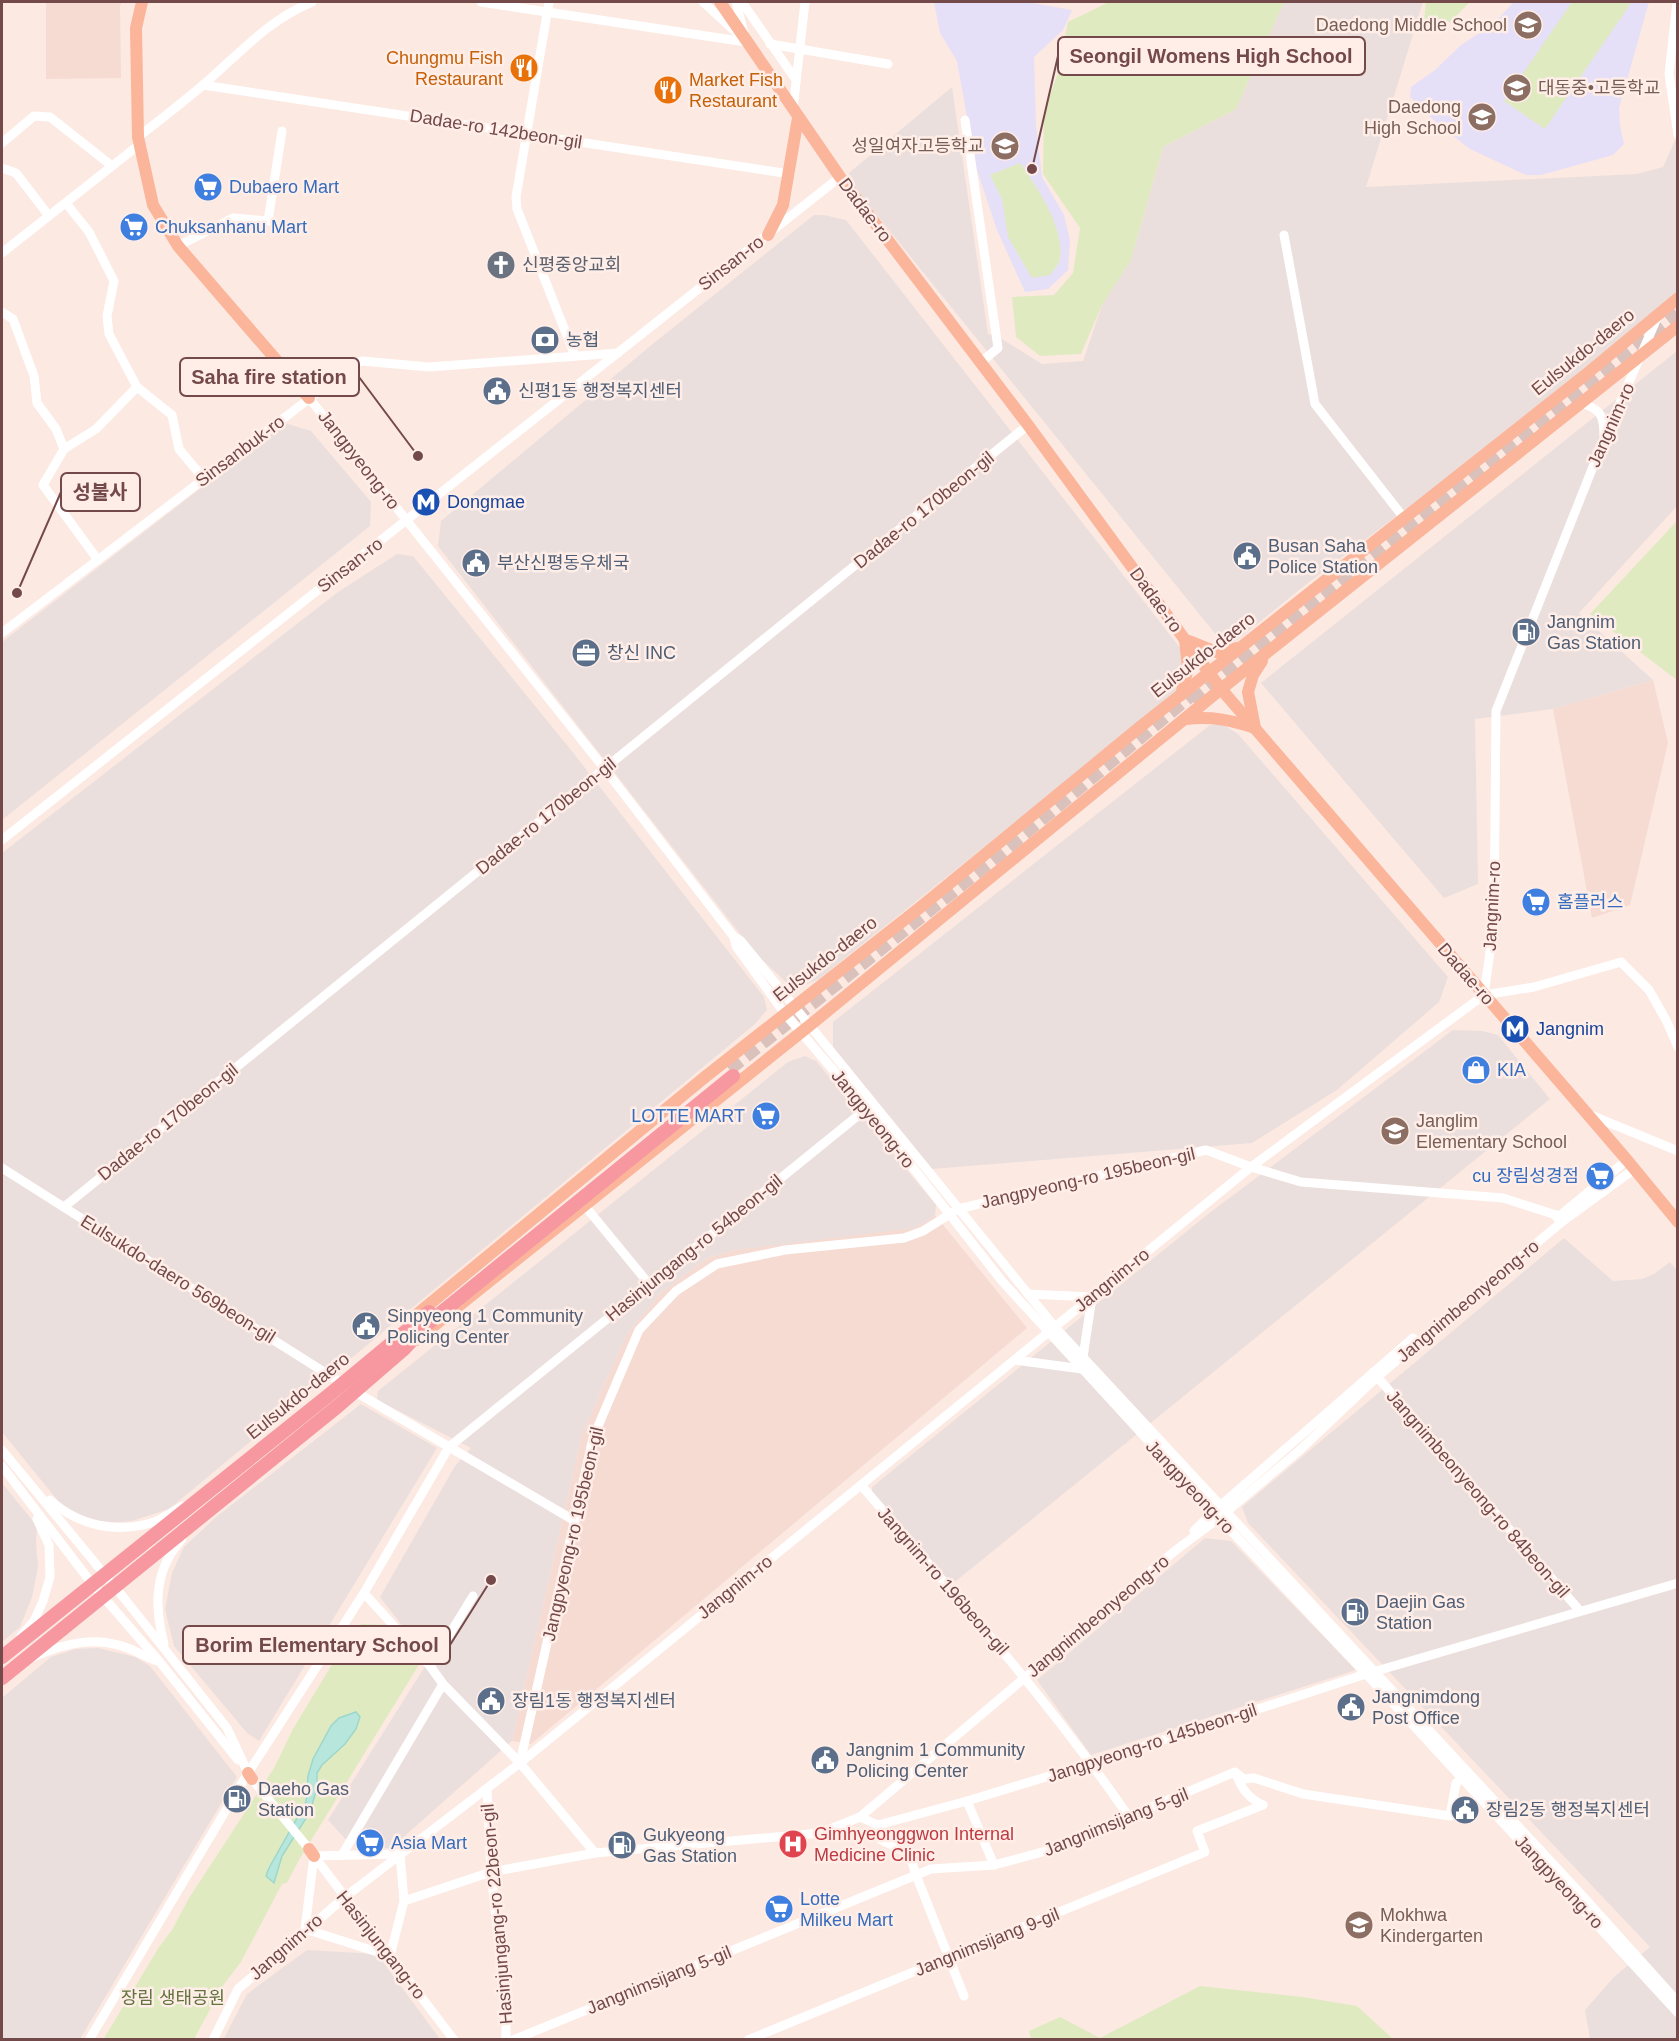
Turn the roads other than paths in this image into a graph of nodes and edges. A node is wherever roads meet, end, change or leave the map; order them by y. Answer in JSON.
{"nodes":[{"id":1,"x":142,"y":2,"type":"edge"},
{"id":2,"x":312,"y":2,"type":"edge"},
{"id":3,"x":481,"y":2,"type":"edge"},
{"id":4,"x":703,"y":2,"type":"edge"},
{"id":5,"x":720,"y":2,"type":"edge"},
{"id":6,"x":736,"y":2,"type":"edge"},
{"id":7,"x":742,"y":2,"type":"edge"},
{"id":8,"x":805,"y":2,"type":"edge"},
{"id":9,"x":1677,"y":2,"type":"edge"},
{"id":10,"x":548,"y":7,"type":"edge"},
{"id":11,"x":746,"y":42,"type":"junction"},
{"id":12,"x":770,"y":44,"type":"junction"},
{"id":13,"x":800,"y":49,"type":"junction"},
{"id":14,"x":888,"y":64,"type":"dead end"},
{"id":15,"x":796,"y":80,"type":"junction"},
{"id":16,"x":203,"y":85,"type":"junction"},
{"id":17,"x":796,"y":113,"type":"junction"},
{"id":18,"x":965,"y":120,"type":"dead end"},
{"id":19,"x":282,"y":131,"type":"dead end"},
{"id":20,"x":527,"y":134,"type":"junction"},
{"id":21,"x":1677,"y":135,"type":"edge"},
{"id":22,"x":139,"y":140,"type":"junction"},
{"id":23,"x":2,"y":143,"type":"edge"},
{"id":24,"x":112,"y":166,"type":"junction"},
{"id":25,"x":2,"y":168,"type":"edge"},
{"id":26,"x":790,"y":174,"type":"junction"},
{"id":27,"x":840,"y":177,"type":"junction"},
{"id":28,"x":66,"y":202,"type":"junction"},
{"id":29,"x":49,"y":216,"type":"junction"},
{"id":30,"x":768,"y":235,"type":"junction"},
{"id":31,"x":1284,"y":235,"type":"dead end"},
{"id":32,"x":178,"y":246,"type":"junction"},
{"id":33,"x":2,"y":253,"type":"edge"},
{"id":34,"x":1677,"y":298,"type":"edge"},
{"id":35,"x":2,"y":312,"type":"edge"},
{"id":36,"x":1658,"y":314,"type":"junction"},
{"id":37,"x":1677,"y":326,"type":"edge"},
{"id":38,"x":618,"y":353,"type":"junction"},
{"id":39,"x":1643,"y":353,"type":"junction"},
{"id":40,"x":575,"y":356,"type":"junction"},
{"id":41,"x":980,"y":363,"type":"junction"},
{"id":42,"x":137,"y":387,"type":"junction"},
{"id":43,"x":309,"y":398,"type":"junction"},
{"id":44,"x":1581,"y":403,"type":"junction"},
{"id":45,"x":1029,"y":425,"type":"junction"},
{"id":46,"x":1604,"y":439,"type":"junction"},
{"id":47,"x":64,"y":449,"type":"junction"},
{"id":48,"x":204,"y":479,"type":"junction"},
{"id":49,"x":1404,"y":518,"type":"junction"},
{"id":50,"x":406,"y":520,"type":"junction"},
{"id":51,"x":98,"y":560,"type":"junction"},
{"id":52,"x":2,"y":633,"type":"edge"},
{"id":53,"x":1185,"y":639,"type":"junction"},
{"id":54,"x":1242,"y":647,"type":"junction"},
{"id":55,"x":1266,"y":654,"type":"junction"},
{"id":56,"x":1210,"y":673,"type":"junction"},
{"id":57,"x":1221,"y":689,"type":"junction"},
{"id":58,"x":1181,"y":695,"type":"junction"},
{"id":59,"x":1185,"y":720,"type":"junction"},
{"id":60,"x":1255,"y":728,"type":"junction"},
{"id":61,"x":604,"y":768,"type":"junction"},
{"id":62,"x":2,"y":840,"type":"edge"},
{"id":63,"x":1484,"y":995,"type":"junction"},
{"id":64,"x":790,"y":1010,"type":"junction"},
{"id":65,"x":805,"y":1029,"type":"junction"},
{"id":66,"x":1677,"y":1047,"type":"edge"},
{"id":67,"x":731,"y":1073,"type":"tunnel mouth"},
{"id":68,"x":870,"y":1106,"type":"junction"},
{"id":69,"x":1585,"y":1113,"type":"junction"},
{"id":70,"x":1677,"y":1151,"type":"edge"},
{"id":71,"x":1630,"y":1165,"type":"junction"},
{"id":72,"x":1251,"y":1167,"type":"junction"},
{"id":73,"x":2,"y":1168,"type":"edge"},
{"id":74,"x":585,"y":1206,"type":"junction"},
{"id":75,"x":64,"y":1207,"type":"junction"},
{"id":76,"x":954,"y":1211,"type":"junction"},
{"id":77,"x":1561,"y":1218,"type":"junction"},
{"id":78,"x":1677,"y":1222,"type":"edge"},
{"id":79,"x":650,"y":1284,"type":"junction"},
{"id":80,"x":1029,"y":1294,"type":"junction"},
{"id":81,"x":1092,"y":1297,"type":"junction"},
{"id":82,"x":1052,"y":1330,"type":"junction"},
{"id":83,"x":401,"y":1343,"type":"junction"},
{"id":84,"x":1083,"y":1357,"type":"junction"},
{"id":85,"x":1015,"y":1360,"type":"junction"},
{"id":86,"x":1082,"y":1369,"type":"junction"},
{"id":87,"x":1375,"y":1375,"type":"junction"},
{"id":88,"x":348,"y":1388,"type":"junction"},
{"id":89,"x":449,"y":1447,"type":"junction"},
{"id":90,"x":2,"y":1450,"type":"edge"},
{"id":91,"x":2,"y":1466,"type":"edge"},
{"id":92,"x":861,"y":1485,"type":"junction"},
{"id":93,"x":204,"y":1495,"type":"junction"},
{"id":94,"x":42,"y":1498,"type":"junction"},
{"id":95,"x":32,"y":1506,"type":"junction"},
{"id":96,"x":1219,"y":1512,"type":"junction"},
{"id":97,"x":201,"y":1515,"type":"junction"},
{"id":98,"x":575,"y":1521,"type":"junction"},
{"id":99,"x":105,"y":1574,"type":"junction"},
{"id":100,"x":1677,"y":1583,"type":"edge"},
{"id":101,"x":114,"y":1586,"type":"junction"},
{"id":102,"x":97,"y":1590,"type":"junction"},
{"id":103,"x":364,"y":1593,"type":"junction"},
{"id":104,"x":473,"y":1596,"type":"dead end"},
{"id":105,"x":1580,"y":1611,"type":"junction"},
{"id":106,"x":165,"y":1649,"type":"junction"},
{"id":107,"x":6,"y":1653,"type":"edge"},
{"id":108,"x":159,"y":1661,"type":"junction"},
{"id":109,"x":19,"y":1664,"type":"junction"},
{"id":110,"x":430,"y":1666,"type":"junction"},
{"id":111,"x":1371,"y":1673,"type":"junction"},
{"id":112,"x":1025,"y":1677,"type":"junction"},
{"id":113,"x":2,"y":1678,"type":"edge"},
{"id":114,"x":443,"y":1684,"type":"junction"},
{"id":115,"x":520,"y":1763,"type":"junction"},
{"id":116,"x":1092,"y":1763,"type":"junction"},
{"id":117,"x":1235,"y":1772,"type":"junction"},
{"id":118,"x":1465,"y":1775,"type":"junction"},
{"id":119,"x":250,"y":1776,"type":"junction"},
{"id":120,"x":487,"y":1788,"type":"junction"},
{"id":121,"x":967,"y":1801,"type":"junction"},
{"id":122,"x":860,"y":1817,"type":"junction"},
{"id":123,"x":1129,"y":1817,"type":"junction"},
{"id":124,"x":878,"y":1825,"type":"junction"},
{"id":125,"x":311,"y":1853,"type":"junction"},
{"id":126,"x":595,"y":1853,"type":"junction"},
{"id":127,"x":400,"y":1854,"type":"junction"},
{"id":128,"x":342,"y":1855,"type":"junction"},
{"id":129,"x":994,"y":1866,"type":"junction"},
{"id":130,"x":491,"y":1872,"type":"junction"},
{"id":131,"x":916,"y":1875,"type":"junction"},
{"id":132,"x":345,"y":1897,"type":"junction"},
{"id":133,"x":404,"y":1901,"type":"junction"},
{"id":134,"x":305,"y":1929,"type":"junction"},
{"id":135,"x":390,"y":1956,"type":"junction"},
{"id":136,"x":949,"y":1958,"type":"junction"},
{"id":137,"x":964,"y":1996,"type":"dead end"},
{"id":138,"x":1676,"y":2007,"type":"edge"},
{"id":139,"x":451,"y":2038,"type":"edge"},
{"id":140,"x":90,"y":2040,"type":"edge"},
{"id":141,"x":213,"y":2040,"type":"edge"},
{"id":142,"x":506,"y":2040,"type":"edge"},
{"id":143,"x":513,"y":2040,"type":"edge"},
{"id":144,"x":748,"y":2040,"type":"edge"}],
"edges":[{"from":1,"to":22,"type":"main road","name":"Jangpyeong-ro"},
{"from":2,"to":16,"type":"street"},
{"from":3,"to":10,"type":"street"},
{"from":4,"to":11,"type":"street"},
{"from":5,"to":11,"type":"main road","name":"Dadae-ro"},
{"from":6,"to":11,"type":"street"},
{"from":7,"to":12,"type":"street"},
{"from":8,"to":13,"type":"street"},
{"from":9,"to":21,"type":"street"},
{"from":10,"to":11,"type":"street"},
{"from":10,"to":20,"type":"street"},
{"from":11,"to":17,"type":"main road","name":"Dadae-ro"},
{"from":12,"to":13,"type":"street"},
{"from":12,"to":15,"type":"street"},
{"from":13,"to":14,"type":"street"},
{"from":13,"to":15,"type":"street"},
{"from":15,"to":17,"type":"street"},
{"from":16,"to":20,"type":"street","name":"Dadae-ro 142beon-gil"},
{"from":16,"to":22,"type":"street"},
{"from":17,"to":26,"type":"main road"},
{"from":17,"to":27,"type":"main road","name":"Dadae-ro"},
{"from":18,"to":41,"type":"street"},
{"from":19,"to":32,"type":"street"},
{"from":20,"to":26,"type":"street","name":"Dadae-ro 142beon-gil"},
{"from":20,"to":40,"type":"street"},
{"from":22,"to":24,"type":"street"},
{"from":22,"to":32,"type":"main road","name":"Jangpyeong-ro"},
{"from":23,"to":24,"type":"street"},
{"from":24,"to":28,"type":"street"},
{"from":25,"to":29,"type":"street"},
{"from":26,"to":30,"type":"main road"},
{"from":27,"to":30,"type":"street","name":"Sinsan-ro"},
{"from":27,"to":41,"type":"main road","name":"Dadae-ro"},
{"from":28,"to":29,"type":"street"},
{"from":28,"to":42,"type":"street"},
{"from":29,"to":33,"type":"street"},
{"from":30,"to":38,"type":"street","name":"Sinsan-ro"},
{"from":31,"to":49,"type":"street"},
{"from":32,"to":43,"type":"main road","name":"Jangpyeong-ro"},
{"from":34,"to":36,"type":"main road","name":"Eulsukdo-daero"},
{"from":35,"to":47,"type":"street"},
{"from":36,"to":39,"type":"street","name":"Jangnim-ro"},
{"from":36,"to":49,"type":"main road","name":"Eulsukdo-daero"},
{"from":37,"to":39,"type":"main road","name":"Eulsukdo-daero"},
{"from":38,"to":40,"type":"street","name":"Sinsanbuk-ro"},
{"from":38,"to":50,"type":"street","name":"Sinsan-ro"},
{"from":39,"to":44,"type":"main road","name":"Eulsukdo-daero"},
{"from":39,"to":46,"type":"street","name":"Jangnim-ro"},
{"from":40,"to":43,"type":"street","name":"Sinsanbuk-ro"},
{"from":41,"to":45,"type":"main road","name":"Dadae-ro"},
{"from":42,"to":47,"type":"street"},
{"from":42,"to":48,"type":"street"},
{"from":43,"to":48,"type":"street","name":"Sinsanbuk-ro"},
{"from":43,"to":50,"type":"street","name":"Jangpyeong-ro"},
{"from":44,"to":46,"type":"street"},
{"from":44,"to":55,"type":"main road","name":"Eulsukdo-daero"},
{"from":45,"to":53,"type":"main road","name":"Dadae-ro"},
{"from":45,"to":61,"type":"street","name":"Dadae-ro 170beon-gil"},
{"from":46,"to":63,"type":"street","name":"Jangnim-ro"},
{"from":47,"to":51,"type":"street"},
{"from":48,"to":51,"type":"street","name":"Sinsanbuk-ro"},
{"from":49,"to":54,"type":"main road","name":"Eulsukdo-daero"},
{"from":50,"to":61,"type":"street","name":"Jangpyeong-ro"},
{"from":50,"to":62,"type":"street","name":"Sinsan-ro"},
{"from":51,"to":52,"type":"street","name":"Sinsanbuk-ro"},
{"from":53,"to":54,"type":"main road"},
{"from":53,"to":56,"type":"main road","name":"Dadae-ro"},
{"from":53,"to":58,"type":"main road"},
{"from":54,"to":56,"type":"main road","name":"Eulsukdo-daero"},
{"from":55,"to":57,"type":"main road","name":"Eulsukdo-daero"},
{"from":55,"to":60,"type":"main road"},
{"from":56,"to":57,"type":"main road","name":"Dadae-ro"},
{"from":56,"to":58,"type":"main road","name":"Eulsukdo-daero"},
{"from":57,"to":59,"type":"main road","name":"Eulsukdo-daero"},
{"from":57,"to":60,"type":"main road","name":"Dadae-ro"},
{"from":58,"to":64,"type":"main road","name":"Eulsukdo-daero"},
{"from":59,"to":60,"type":"main road"},
{"from":59,"to":65,"type":"main road","name":"Eulsukdo-daero"},
{"from":60,"to":63,"type":"main road","name":"Dadae-ro"},
{"from":61,"to":64,"type":"street","name":"Jangpyeong-ro"},
{"from":61,"to":75,"type":"street","name":"Dadae-ro 170beon-gil"},
{"from":63,"to":66,"type":"street"},
{"from":63,"to":69,"type":"main road","name":"Dadae-ro"},
{"from":63,"to":72,"type":"street","name":"Jangnim-ro"},
{"from":64,"to":65,"type":"street","name":"Jangpyeong-ro"},
{"from":64,"to":83,"type":"main road","name":"Eulsukdo-daero"},
{"from":65,"to":68,"type":"street","name":"Jangpyeong-ro"},
{"from":65,"to":74,"type":"main road","name":"Eulsukdo-daero"},
{"from":67,"to":83,"type":"highway"},
{"from":68,"to":76,"type":"street","name":"Jangpyeong-ro"},
{"from":68,"to":79,"type":"street","name":"Hasinjungang-ro 54beon-gil"},
{"from":69,"to":70,"type":"street"},
{"from":69,"to":71,"type":"main road","name":"Dadae-ro"},
{"from":71,"to":77,"type":"street","name":"Jangnimbeonyeong-ro"},
{"from":71,"to":78,"type":"main road","name":"Dadae-ro"},
{"from":72,"to":76,"type":"street","name":"Jangpyeong-ro 195beon-gil"},
{"from":72,"to":77,"type":"street","name":"Jangpyeong-ro 195beon-gil"},
{"from":72,"to":81,"type":"street","name":"Jangnim-ro"},
{"from":73,"to":75,"type":"street","name":"Eulsukdo-daero 569beon-gil"},
{"from":74,"to":79,"type":"street"},
{"from":74,"to":83,"type":"main road","name":"Eulsukdo-daero"},
{"from":75,"to":88,"type":"street","name":"Eulsukdo-daero 569beon-gil"},
{"from":76,"to":80,"type":"street","name":"Jangpyeong-ro"},
{"from":76,"to":82,"type":"street","name":"Jangpyeong-ro"},
{"from":76,"to":98,"type":"street","name":"Jangpyeong-ro 195beon-gil"},
{"from":77,"to":87,"type":"street","name":"Jangnimbeonyeong-ro"},
{"from":79,"to":89,"type":"street","name":"Hasinjungang-ro 54beon-gil"},
{"from":80,"to":81,"type":"street"},
{"from":80,"to":82,"type":"street","name":"Jangpyeong-ro"},
{"from":81,"to":82,"type":"street","name":"Jangnim-ro"},
{"from":81,"to":84,"type":"street"},
{"from":82,"to":84,"type":"street","name":"Jangpyeong-ro"},
{"from":82,"to":85,"type":"street","name":"Jangnim-ro"},
{"from":82,"to":86,"type":"street","name":"Jangpyeong-ro"},
{"from":83,"to":88,"type":"highway","name":"Eulsukdo-daero"},
{"from":84,"to":96,"type":"street","name":"Jangpyeong-ro"},
{"from":85,"to":86,"type":"street"},
{"from":85,"to":92,"type":"street","name":"Jangnim-ro"},
{"from":86,"to":96,"type":"street","name":"Jangpyeong-ro"},
{"from":87,"to":96,"type":"street","name":"Jangnimbeonyeong-ro"},
{"from":87,"to":105,"type":"street","name":"Jangnimbeonyeong-ro 84beon-gil"},
{"from":88,"to":89,"type":"street","name":"Eulsukdo-daero 569beon-gil"},
{"from":88,"to":93,"type":"highway","name":"Eulsukdo-daero"},
{"from":88,"to":97,"type":"highway","name":"Eulsukdo-daero"},
{"from":89,"to":98,"type":"street","name":"Eulsukdo-daero 569beon-gil"},
{"from":89,"to":103,"type":"street","name":"Hasinjungang-ro 54beon-gil"},
{"from":90,"to":94,"type":"street"},
{"from":91,"to":95,"type":"street"},
{"from":92,"to":112,"type":"street","name":"Jangnim-ro 196beon-gil"},
{"from":92,"to":115,"type":"street","name":"Jangnim-ro"},
{"from":93,"to":94,"type":"street"},
{"from":93,"to":99,"type":"highway","name":"Eulsukdo-daero"},
{"from":94,"to":99,"type":"street"},
{"from":95,"to":102,"type":"street"},
{"from":95,"to":107,"type":"street"},
{"from":96,"to":111,"type":"street","name":"Jangpyeong-ro"},
{"from":96,"to":112,"type":"street","name":"Jangnimbeonyeong-ro"},
{"from":97,"to":101,"type":"highway","name":"Eulsukdo-daero"},
{"from":97,"to":106,"type":"street"},
{"from":98,"to":115,"type":"street","name":"Jangpyeong-ro 195beon-gil"},
{"from":99,"to":101,"type":"street"},
{"from":99,"to":102,"type":"highway","name":"Eulsukdo-daero"},
{"from":100,"to":105,"type":"street","name":"Jangpyeong-ro 145beon-gil"},
{"from":101,"to":102,"type":"highway","name":"Eulsukdo-daero"},
{"from":101,"to":106,"type":"street"},
{"from":102,"to":107,"type":"highway","name":"Eulsukdo-daero"},
{"from":102,"to":108,"type":"street"},
{"from":102,"to":109,"type":"highway","name":"Eulsukdo-daero"},
{"from":103,"to":110,"type":"street"},
{"from":103,"to":119,"type":"street","name":"Hasinjungang-ro 54beon-gil"},
{"from":104,"to":110,"type":"street"},
{"from":105,"to":111,"type":"street","name":"Jangpyeong-ro 145beon-gil"},
{"from":106,"to":119,"type":"street"},
{"from":108,"to":109,"type":"street"},
{"from":108,"to":119,"type":"street"},
{"from":109,"to":113,"type":"highway","name":"Eulsukdo-daero"},
{"from":110,"to":114,"type":"street"},
{"from":111,"to":116,"type":"street","name":"Jangpyeong-ro 145beon-gil"},
{"from":111,"to":118,"type":"street","name":"Jangpyeong-ro"},
{"from":112,"to":116,"type":"street","name":"Jangnim-ro 196beon-gil"},
{"from":112,"to":122,"type":"street","name":"Jangnimbeonyeong-ro"},
{"from":114,"to":115,"type":"street"},
{"from":114,"to":128,"type":"street"},
{"from":115,"to":120,"type":"street","name":"Jangnim-ro"},
{"from":115,"to":126,"type":"street"},
{"from":116,"to":121,"type":"street","name":"Jangpyeong-ro 145beon-gil"},
{"from":116,"to":123,"type":"street","name":"Jangnim-ro 196beon-gil"},
{"from":117,"to":118,"type":"street"},
{"from":117,"to":123,"type":"street","name":"Jangnimsijang 5-gil"},
{"from":117,"to":136,"type":"street","name":"Jangnimsijang 9-gil"},
{"from":118,"to":138,"type":"street","name":"Jangpyeong-ro"},
{"from":119,"to":125,"type":"street","name":"Hasinjungang-ro"},
{"from":119,"to":140,"type":"street","name":"Hasinjungang-ro 54beon-gil"},
{"from":120,"to":127,"type":"street","name":"Jangnim-ro"},
{"from":120,"to":130,"type":"street","name":"Hasinjungang-ro 22beon-gil"},
{"from":121,"to":124,"type":"street","name":"Jangpyeong-ro 145beon-gil"},
{"from":121,"to":129,"type":"street"},
{"from":122,"to":124,"type":"street"},
{"from":122,"to":126,"type":"street","name":"Jangnimbeonyeong-ro"},
{"from":123,"to":129,"type":"street","name":"Jangnimsijang 5-gil"},
{"from":124,"to":131,"type":"street"},
{"from":125,"to":128,"type":"street"},
{"from":125,"to":132,"type":"street","name":"Hasinjungang-ro"},
{"from":125,"to":134,"type":"street"},
{"from":126,"to":130,"type":"street","name":"Jangnimbeonyeong-ro"},
{"from":127,"to":128,"type":"street"},
{"from":127,"to":132,"type":"street","name":"Jangnim-ro"},
{"from":127,"to":133,"type":"street"},
{"from":129,"to":131,"type":"street","name":"Jangnimsijang 5-gil"},
{"from":130,"to":133,"type":"street","name":"Jangnimbeonyeong-ro"},
{"from":130,"to":142,"type":"street","name":"Hasinjungang-ro 22beon-gil"},
{"from":131,"to":136,"type":"street"},
{"from":131,"to":143,"type":"street","name":"Jangnimsijang 5-gil"},
{"from":132,"to":134,"type":"street","name":"Jangnim-ro"},
{"from":132,"to":135,"type":"street","name":"Hasinjungang-ro"},
{"from":133,"to":135,"type":"street"},
{"from":134,"to":135,"type":"street"},
{"from":134,"to":141,"type":"street","name":"Jangnim-ro"},
{"from":135,"to":139,"type":"street","name":"Hasinjungang-ro"},
{"from":136,"to":137,"type":"street"},
{"from":136,"to":144,"type":"street","name":"Jangnimsijang 9-gil"}]}
